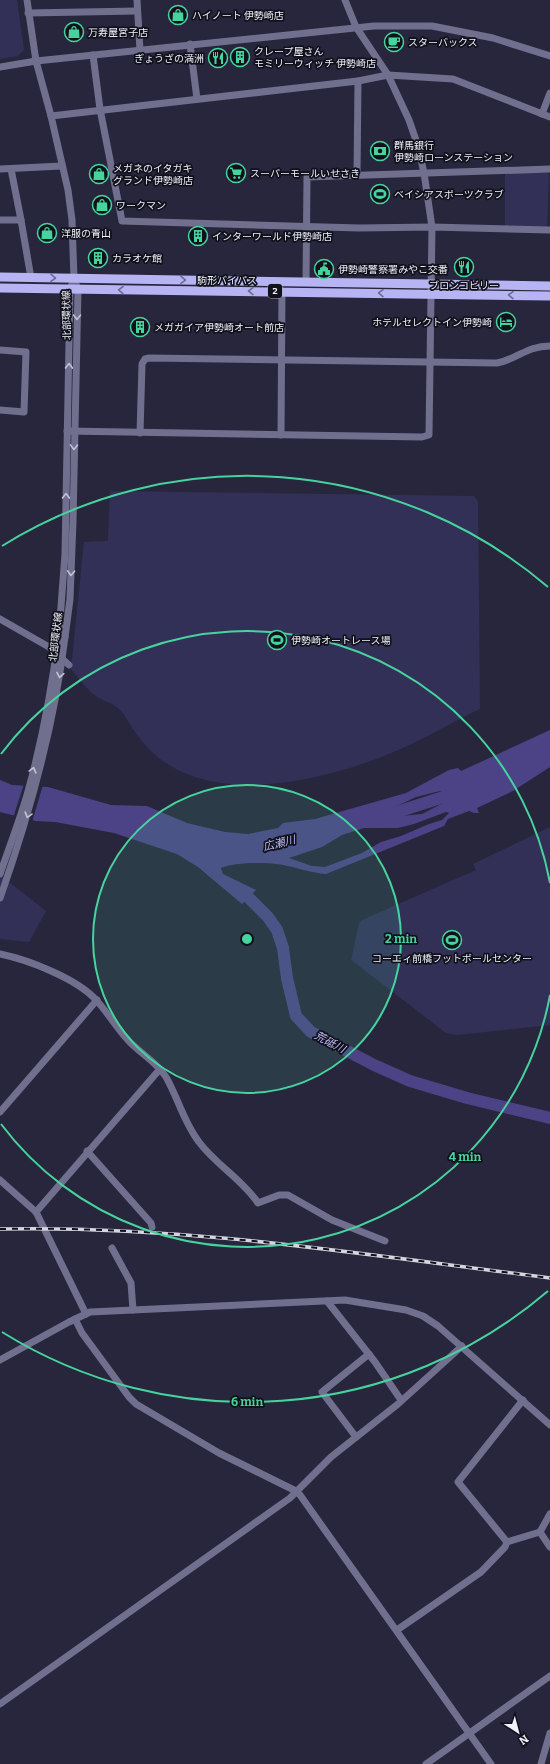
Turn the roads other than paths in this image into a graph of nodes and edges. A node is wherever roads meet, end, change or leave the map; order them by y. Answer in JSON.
{"nodes":[{"id":1,"x":27,"y":0,"type":"edge"},
{"id":2,"x":137,"y":0,"type":"edge"},
{"id":3,"x":345,"y":0,"type":"edge"},
{"id":4,"x":138,"y":11,"type":"junction"},
{"id":5,"x":28,"y":13,"type":"junction"},
{"id":6,"x":356,"y":27,"type":"junction"},
{"id":7,"x":190,"y":44,"type":"junction"},
{"id":8,"x":140,"y":50,"type":"junction"},
{"id":9,"x":93,"y":55,"type":"junction"},
{"id":10,"x":550,"y":56,"type":"edge"},
{"id":11,"x":36,"y":61,"type":"junction"},
{"id":12,"x":0,"y":67,"type":"edge"},
{"id":13,"x":388,"y":75,"type":"junction"},
{"id":14,"x":358,"y":81,"type":"junction"},
{"id":15,"x":550,"y":93,"type":"edge"},
{"id":16,"x":197,"y":99,"type":"junction"},
{"id":17,"x":100,"y":109,"type":"junction"},
{"id":18,"x":542,"y":114,"type":"junction"},
{"id":19,"x":51,"y":116,"type":"junction"},
{"id":20,"x":550,"y":117,"type":"edge"},
{"id":21,"x":62,"y":166,"type":"junction"},
{"id":22,"x":0,"y":169,"type":"edge"},
{"id":23,"x":11,"y":169,"type":"junction"},
{"id":24,"x":550,"y":169,"type":"edge"},
{"id":25,"x":424,"y":172,"type":"junction"},
{"id":26,"x":357,"y":175,"type":"junction"},
{"id":27,"x":0,"y":220,"type":"edge"},
{"id":28,"x":21,"y":220,"type":"junction"},
{"id":29,"x":305,"y":226,"type":"junction"},
{"id":30,"x":432,"y":227,"type":"junction"},
{"id":31,"x":550,"y":230,"type":"edge"},
{"id":32,"x":0,"y":277,"type":"edge"},
{"id":33,"x":31,"y":278,"type":"junction"},
{"id":34,"x":74,"y":279,"type":"junction"},
{"id":35,"x":306,"y":282,"type":"junction"},
{"id":36,"x":431,"y":284,"type":"junction"},
{"id":37,"x":550,"y":286,"type":"edge"},
{"id":38,"x":0,"y":288,"type":"edge"},
{"id":39,"x":74,"y":289,"type":"junction"},
{"id":40,"x":282,"y":291,"type":"junction"},
{"id":41,"x":431,"y":294,"type":"junction"},
{"id":42,"x":550,"y":296,"type":"edge"},
{"id":43,"x":550,"y":346,"type":"edge"},
{"id":44,"x":0,"y":350,"type":"edge"},
{"id":45,"x":282,"y":360,"type":"junction"},
{"id":46,"x":430,"y":363,"type":"junction"},
{"id":47,"x":0,"y":410,"type":"edge"},
{"id":48,"x":71,"y":431,"type":"junction"},
{"id":49,"x":140,"y":433,"type":"junction"},
{"id":50,"x":281,"y":435,"type":"junction"},
{"id":51,"x":0,"y":619,"type":"edge"},
{"id":52,"x":62,"y":635,"type":"junction"},
{"id":53,"x":69,"y":665,"type":"dead end"},
{"id":54,"x":0,"y":874,"type":"edge"},
{"id":55,"x":0,"y":898,"type":"edge"},
{"id":56,"x":0,"y":954,"type":"edge"},
{"id":57,"x":97,"y":1000,"type":"junction"},
{"id":58,"x":160,"y":1069,"type":"junction"},
{"id":59,"x":0,"y":1112,"type":"edge"},
{"id":60,"x":87,"y":1151,"type":"junction"},
{"id":61,"x":0,"y":1180,"type":"edge"},
{"id":62,"x":36,"y":1212,"type":"junction"},
{"id":63,"x":152,"y":1226,"type":"dead end"},
{"id":64,"x":385,"y":1241,"type":"dead end"},
{"id":65,"x":112,"y":1248,"type":"dead end"},
{"id":66,"x":327,"y":1301,"type":"junction"},
{"id":67,"x":133,"y":1310,"type":"junction"},
{"id":68,"x":86,"y":1314,"type":"junction"},
{"id":69,"x":74,"y":1319,"type":"junction"},
{"id":70,"x":462,"y":1346,"type":"junction"},
{"id":71,"x":368,"y":1354,"type":"junction"},
{"id":72,"x":0,"y":1360,"type":"edge"},
{"id":73,"x":402,"y":1400,"type":"junction"},
{"id":74,"x":523,"y":1400,"type":"junction"},
{"id":75,"x":550,"y":1425,"type":"edge"},
{"id":76,"x":356,"y":1437,"type":"junction"},
{"id":77,"x":296,"y":1491,"type":"junction"},
{"id":78,"x":550,"y":1514,"type":"edge"},
{"id":79,"x":540,"y":1532,"type":"junction"},
{"id":80,"x":507,"y":1542,"type":"junction"},
{"id":81,"x":550,"y":1547,"type":"edge"},
{"id":82,"x":396,"y":1630,"type":"junction"},
{"id":83,"x":550,"y":1676,"type":"edge"},
{"id":84,"x":0,"y":1704,"type":"edge"},
{"id":85,"x":469,"y":1733,"type":"junction"},
{"id":86,"x":550,"y":1733,"type":"edge"},
{"id":87,"x":428,"y":1763,"type":"edge"},
{"id":88,"x":491,"y":1764,"type":"edge"},
{"id":89,"x":541,"y":1764,"type":"edge"}],
"edges":[{"from":1,"to":5,"type":"street","name":"北部環状線"},
{"from":2,"to":4,"type":"street"},
{"from":3,"to":6,"type":"street"},
{"from":4,"to":5,"type":"street"},
{"from":4,"to":8,"type":"street"},
{"from":5,"to":11,"type":"street","name":"北部環状線"},
{"from":6,"to":7,"type":"street"},
{"from":6,"to":10,"type":"street"},
{"from":6,"to":13,"type":"street"},
{"from":7,"to":8,"type":"street"},
{"from":7,"to":16,"type":"street"},
{"from":8,"to":9,"type":"street"},
{"from":9,"to":11,"type":"street"},
{"from":9,"to":17,"type":"street"},
{"from":11,"to":12,"type":"street"},
{"from":11,"to":19,"type":"street","name":"北部環状線"},
{"from":13,"to":14,"type":"street"},
{"from":13,"to":18,"type":"street"},
{"from":13,"to":25,"type":"street"},
{"from":14,"to":16,"type":"street"},
{"from":14,"to":26,"type":"street"},
{"from":15,"to":18,"type":"street"},
{"from":16,"to":17,"type":"street"},
{"from":17,"to":19,"type":"street"},
{"from":17,"to":29,"type":"street"},
{"from":18,"to":20,"type":"street"},
{"from":19,"to":21,"type":"street","name":"北部環状線"},
{"from":21,"to":23,"type":"street"},
{"from":21,"to":34,"type":"street","name":"北部環状線"},
{"from":22,"to":23,"type":"street"},
{"from":23,"to":28,"type":"street"},
{"from":24,"to":25,"type":"street"},
{"from":25,"to":26,"type":"street"},
{"from":25,"to":30,"type":"street"},
{"from":26,"to":29,"type":"street"},
{"from":27,"to":28,"type":"street"},
{"from":28,"to":33,"type":"street"},
{"from":29,"to":30,"type":"street"},
{"from":29,"to":35,"type":"street"},
{"from":30,"to":31,"type":"street"},
{"from":30,"to":36,"type":"street"},
{"from":32,"to":33,"type":"main road","name":"駒形バイパス","number":"2"},
{"from":33,"to":34,"type":"main road","name":"駒形バイパス","number":"2","one_way":true},
{"from":34,"to":35,"type":"main road","name":"駒形バイパス","number":"2","one_way":true},
{"from":34,"to":39,"type":"street","name":"北部環状線"},
{"from":35,"to":36,"type":"main road","name":"駒形バイパス","number":"2"},
{"from":36,"to":37,"type":"main road","name":"駒形バイパス","number":"2"},
{"from":36,"to":41,"type":"street"},
{"from":38,"to":39,"type":"main road","name":"駒形バイパス","number":"2"},
{"from":40,"to":39,"type":"main road","name":"駒形バイパス","number":"2","one_way":true},
{"from":39,"to":48,"type":"street","name":"北部環状線"},
{"from":41,"to":40,"type":"main road","name":"駒形バイパス","number":"2","one_way":true},
{"from":40,"to":45,"type":"street"},
{"from":42,"to":41,"type":"main road","name":"駒形バイパス","number":"2","one_way":true},
{"from":41,"to":46,"type":"street"},
{"from":43,"to":46,"type":"street"},
{"from":44,"to":47,"type":"street"},
{"from":45,"to":46,"type":"street"},
{"from":45,"to":49,"type":"street"},
{"from":45,"to":50,"type":"street"},
{"from":46,"to":50,"type":"street"},
{"from":48,"to":49,"type":"street"},
{"from":48,"to":52,"type":"street","name":"北部環状線"},
{"from":49,"to":50,"type":"street"},
{"from":51,"to":53,"type":"street"},
{"from":54,"to":52,"type":"street","name":"北部環状線","one_way":true,"bridge":true},
{"from":52,"to":55,"type":"street","name":"北部環状線","one_way":true,"bridge":true},
{"from":56,"to":57,"type":"street"},
{"from":57,"to":58,"type":"street"},
{"from":57,"to":59,"type":"street"},
{"from":58,"to":60,"type":"street"},
{"from":58,"to":64,"type":"street"},
{"from":60,"to":62,"type":"street"},
{"from":60,"to":63,"type":"street"},
{"from":61,"to":62,"type":"street"},
{"from":62,"to":68,"type":"street"},
{"from":65,"to":67,"type":"street"},
{"from":66,"to":67,"type":"street"},
{"from":66,"to":70,"type":"street"},
{"from":66,"to":71,"type":"street"},
{"from":67,"to":68,"type":"street"},
{"from":68,"to":69,"type":"street"},
{"from":69,"to":72,"type":"street"},
{"from":69,"to":77,"type":"street"},
{"from":70,"to":73,"type":"street"},
{"from":70,"to":74,"type":"street"},
{"from":71,"to":73,"type":"street"},
{"from":71,"to":76,"type":"street"},
{"from":73,"to":76,"type":"street"},
{"from":74,"to":75,"type":"street"},
{"from":74,"to":80,"type":"street"},
{"from":76,"to":77,"type":"street"},
{"from":77,"to":82,"type":"street"},
{"from":77,"to":84,"type":"street"},
{"from":78,"to":79,"type":"street"},
{"from":79,"to":80,"type":"street"},
{"from":79,"to":81,"type":"street"},
{"from":80,"to":82,"type":"street"},
{"from":82,"to":85,"type":"street"},
{"from":83,"to":85,"type":"street"},
{"from":85,"to":87,"type":"street"},
{"from":85,"to":88,"type":"street"},
{"from":86,"to":89,"type":"street"}]}
